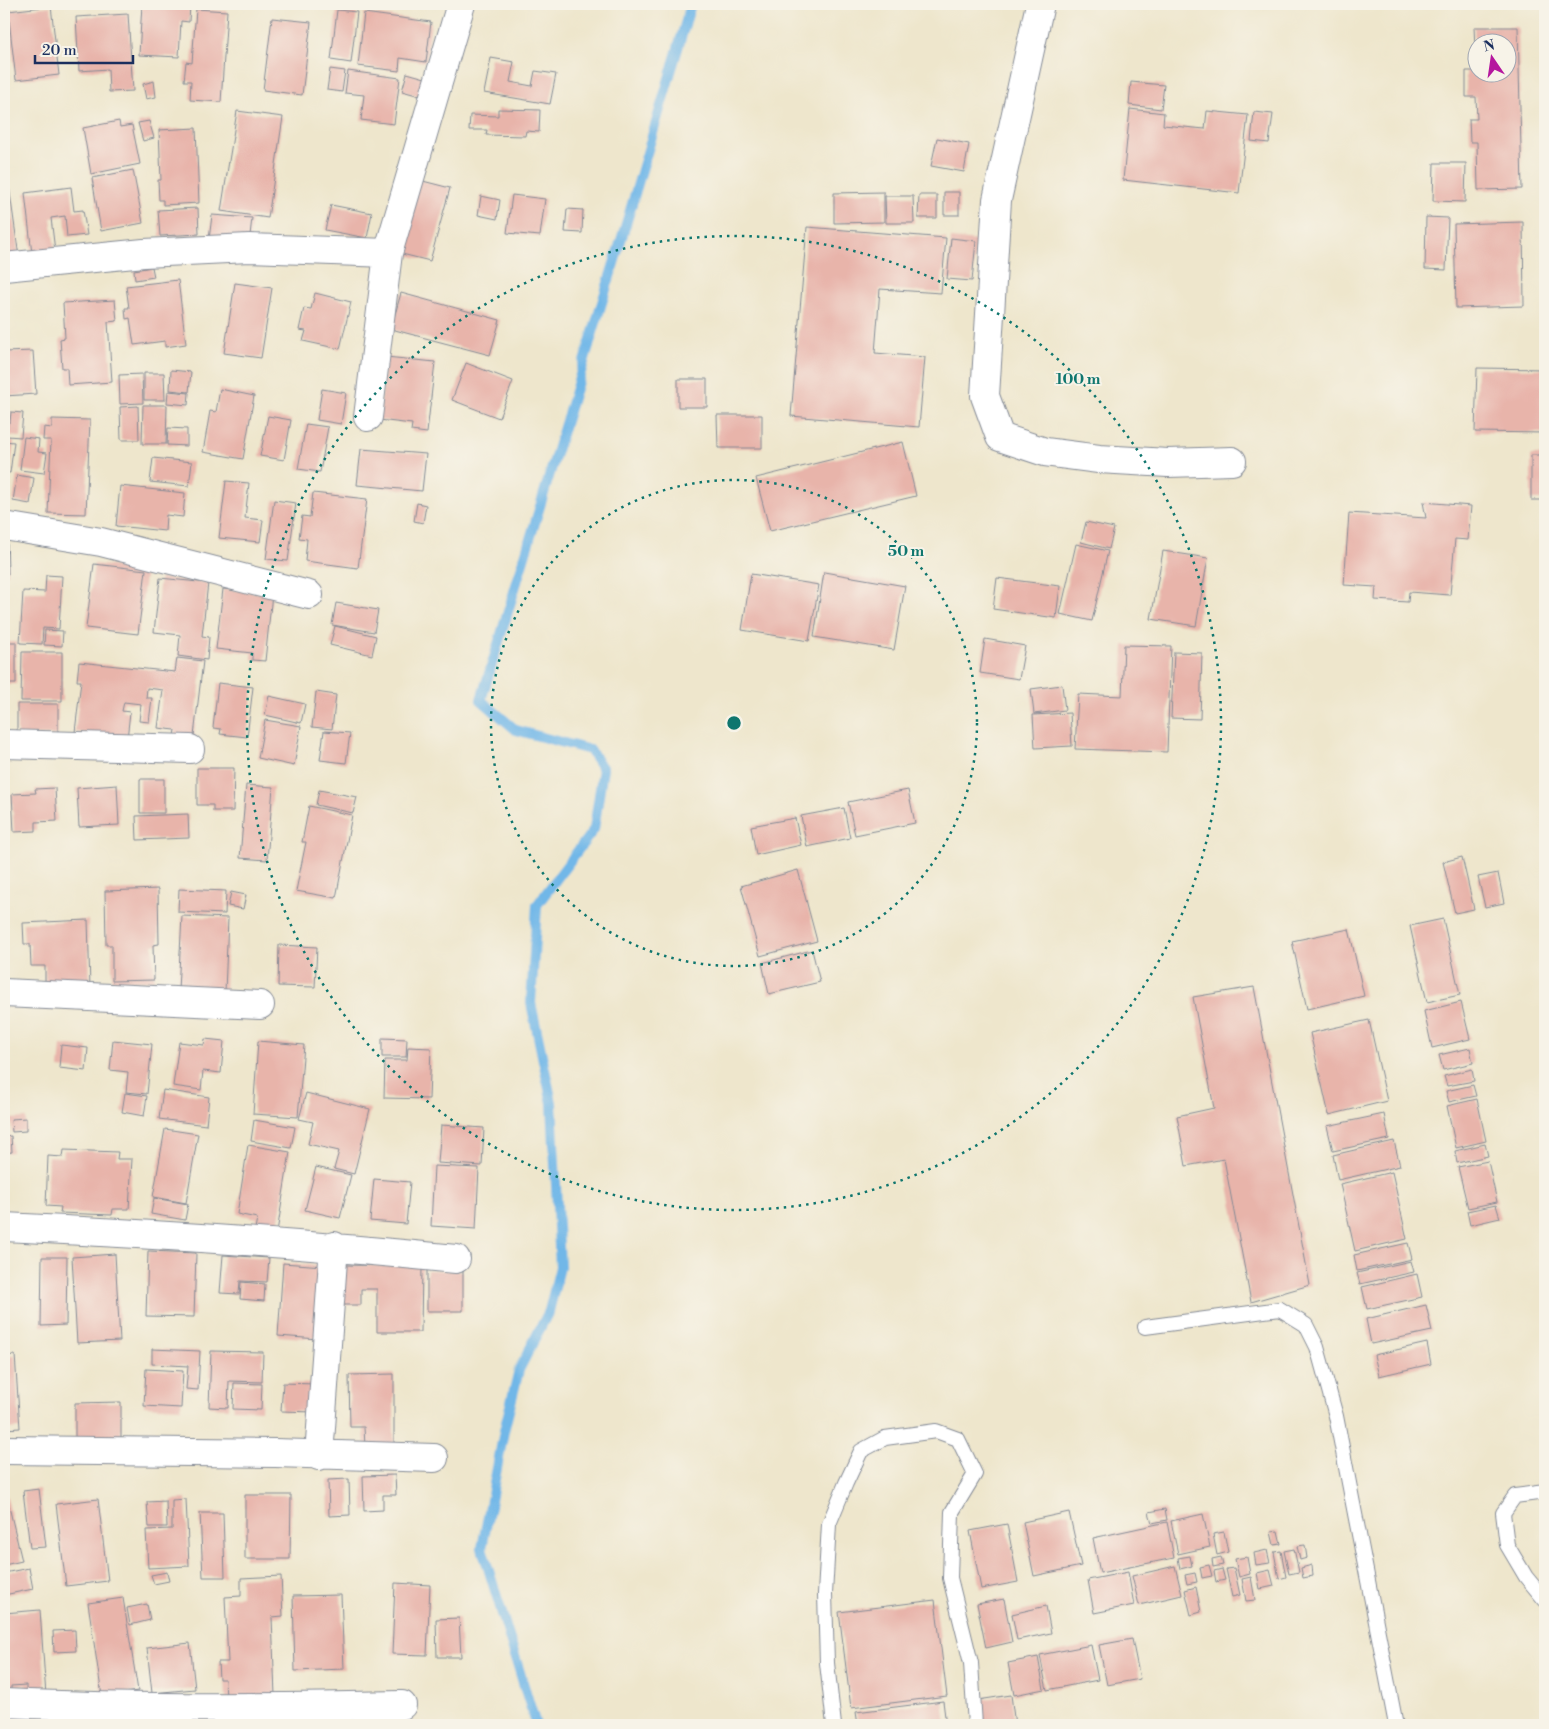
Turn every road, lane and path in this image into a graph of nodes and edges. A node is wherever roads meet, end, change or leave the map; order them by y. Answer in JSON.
{"nodes":[{"id":1,"x":461,"y":4,"type":"edge"},
{"id":2,"x":1040,"y":4,"type":"edge"},
{"id":3,"x":388,"y":253,"type":"junction"},
{"id":4,"x":4,"y":267,"type":"edge"},
{"id":5,"x":368,"y":417,"type":"dead end"},
{"id":6,"x":1232,"y":461,"type":"dead end"},
{"id":7,"x":4,"y":526,"type":"edge"},
{"id":8,"x":309,"y":595,"type":"dead end"},
{"id":9,"x":4,"y":744,"type":"edge"},
{"id":10,"x":190,"y":749,"type":"dead end"},
{"id":11,"x":4,"y":993,"type":"edge"},
{"id":12,"x":260,"y":1005,"type":"dead end"},
{"id":13,"x":4,"y":1227,"type":"edge"},
{"id":14,"x":334,"y":1246,"type":"junction"},
{"id":15,"x":456,"y":1259,"type":"dead end"},
{"id":16,"x":1146,"y":1327,"type":"dead end"},
{"id":17,"x":4,"y":1450,"type":"edge"},
{"id":18,"x":318,"y":1456,"type":"junction"},
{"id":19,"x":434,"y":1458,"type":"dead end"},
{"id":20,"x":1545,"y":1492,"type":"edge"},
{"id":21,"x":1545,"y":1600,"type":"edge"},
{"id":22,"x":4,"y":1703,"type":"edge"},
{"id":23,"x":402,"y":1706,"type":"dead end"},
{"id":24,"x":170,"y":1716,"type":"edge"},
{"id":25,"x":834,"y":1725,"type":"edge"},
{"id":26,"x":974,"y":1725,"type":"edge"},
{"id":27,"x":1396,"y":1725,"type":"edge"}],
"edges":[{"from":1,"to":3,"type":"street"},
{"from":2,"to":6,"type":"street"},
{"from":3,"to":4,"type":"street"},
{"from":3,"to":5,"type":"street"},
{"from":7,"to":8,"type":"street"},
{"from":9,"to":10,"type":"street"},
{"from":11,"to":12,"type":"street"},
{"from":13,"to":14,"type":"street"},
{"from":14,"to":15,"type":"street"},
{"from":14,"to":18,"type":"street"},
{"from":16,"to":27,"type":"lane"},
{"from":17,"to":18,"type":"street"},
{"from":18,"to":19,"type":"street"},
{"from":20,"to":21,"type":"lane"},
{"from":22,"to":24,"type":"street"},
{"from":23,"to":24,"type":"street"},
{"from":25,"to":26,"type":"lane"}]}
